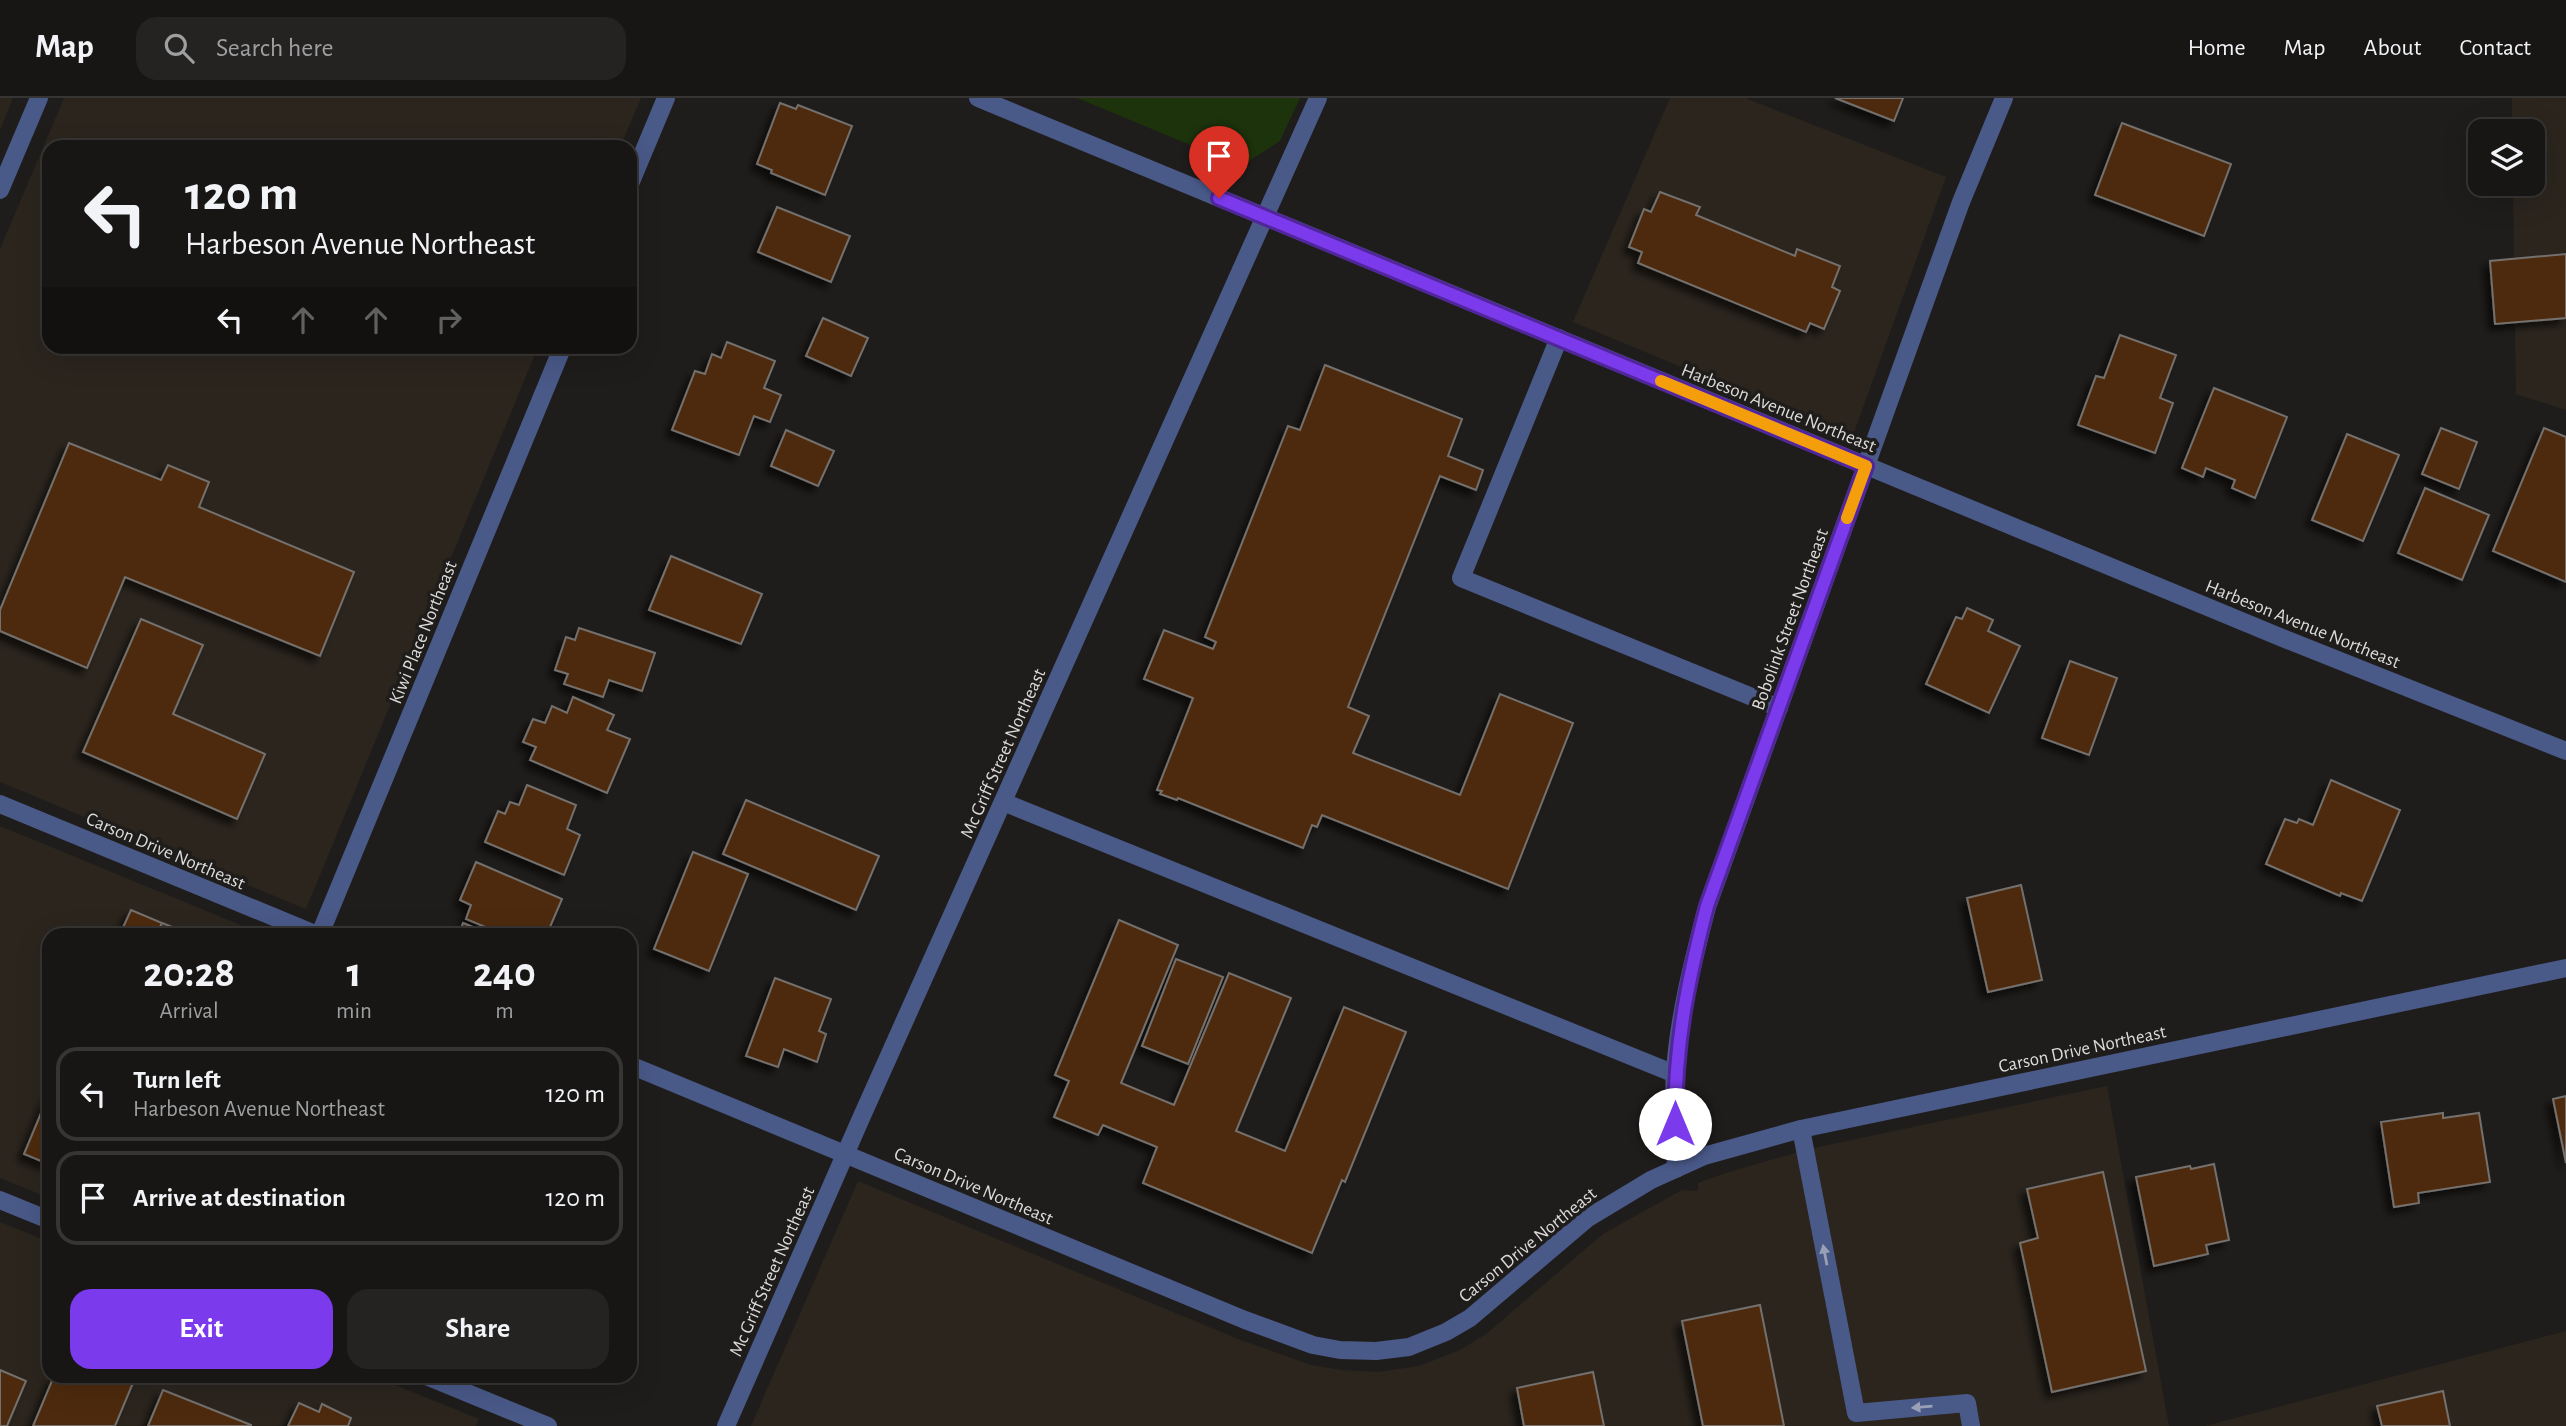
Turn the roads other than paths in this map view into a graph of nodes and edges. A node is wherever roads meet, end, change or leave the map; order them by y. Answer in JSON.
{"nodes":[{"id":1,"x":39,"y":98,"type":"edge"},
{"id":2,"x":666,"y":98,"type":"edge"},
{"id":3,"x":978,"y":98,"type":"edge"},
{"id":4,"x":1318,"y":98,"type":"edge"},
{"id":5,"x":2004,"y":98,"type":"edge"},
{"id":6,"x":637,"y":167,"type":"edge"},
{"id":7,"x":0,"y":190,"type":"edge"},
{"id":8,"x":1266,"y":217,"type":"junction"},
{"id":9,"x":1559,"y":338,"type":"junction"},
{"id":10,"x":560,"y":354,"type":"edge"},
{"id":11,"x":1866,"y":466,"type":"junction"},
{"id":12,"x":1779,"y":708,"type":"junction"},
{"id":13,"x":2566,"y":751,"type":"edge"},
{"id":14,"x":1003,"y":802,"type":"junction"},
{"id":15,"x":0,"y":804,"type":"edge"},
{"id":16,"x":303,"y":928,"type":"edge"},
{"id":17,"x":320,"y":928,"type":"edge"},
{"id":18,"x":2566,"y":968,"type":"edge"},
{"id":19,"x":637,"y":1068,"type":"edge"},
{"id":20,"x":1675,"y":1074,"type":"junction"},
{"id":21,"x":1801,"y":1129,"type":"junction"},
{"id":22,"x":845,"y":1154,"type":"junction"},
{"id":23,"x":1675,"y":1169,"type":"junction"},
{"id":24,"x":0,"y":1200,"type":"edge"},
{"id":25,"x":42,"y":1217,"type":"edge"},
{"id":26,"x":442,"y":1383,"type":"edge"},
{"id":27,"x":548,"y":1426,"type":"edge"},
{"id":28,"x":726,"y":1426,"type":"edge"},
{"id":29,"x":1971,"y":1426,"type":"edge"}],
"edges":[{"from":1,"to":7,"type":"street"},
{"from":2,"to":6,"type":"street"},
{"from":3,"to":8,"type":"street","name":"Harbeson Avenue Northeast"},
{"from":4,"to":8,"type":"street","name":"Mc Griff Street Northeast"},
{"from":5,"to":11,"type":"street","name":"Bobolink Street Northeast"},
{"from":8,"to":9,"type":"street","name":"Harbeson Avenue Northeast"},
{"from":8,"to":14,"type":"street","name":"Mc Griff Street Northeast"},
{"from":9,"to":11,"type":"street","name":"Harbeson Avenue Northeast"},
{"from":9,"to":12,"type":"street"},
{"from":10,"to":17,"type":"street","name":"Kiwi Place Northeast"},
{"from":11,"to":12,"type":"street","name":"Bobolink Street Northeast"},
{"from":11,"to":13,"type":"street","name":"Harbeson Avenue Northeast"},
{"from":12,"to":20,"type":"street","name":"Bobolink Street Northeast"},
{"from":14,"to":20,"type":"street"},
{"from":14,"to":22,"type":"street","name":"Mc Griff Street Northeast"},
{"from":15,"to":16,"type":"street","name":"Carson Drive Northeast"},
{"from":18,"to":21,"type":"street","name":"Carson Drive Northeast"},
{"from":19,"to":22,"type":"street","name":"Carson Drive Northeast"},
{"from":20,"to":23,"type":"street","name":"Bobolink Street Northeast"},
{"from":21,"to":23,"type":"street","name":"Carson Drive Northeast"},
{"from":29,"to":21,"type":"street","one_way":true},
{"from":22,"to":23,"type":"street","name":"Carson Drive Northeast"},
{"from":22,"to":28,"type":"street","name":"Mc Griff Street Northeast"},
{"from":24,"to":25,"type":"street"},
{"from":26,"to":27,"type":"street"}]}
